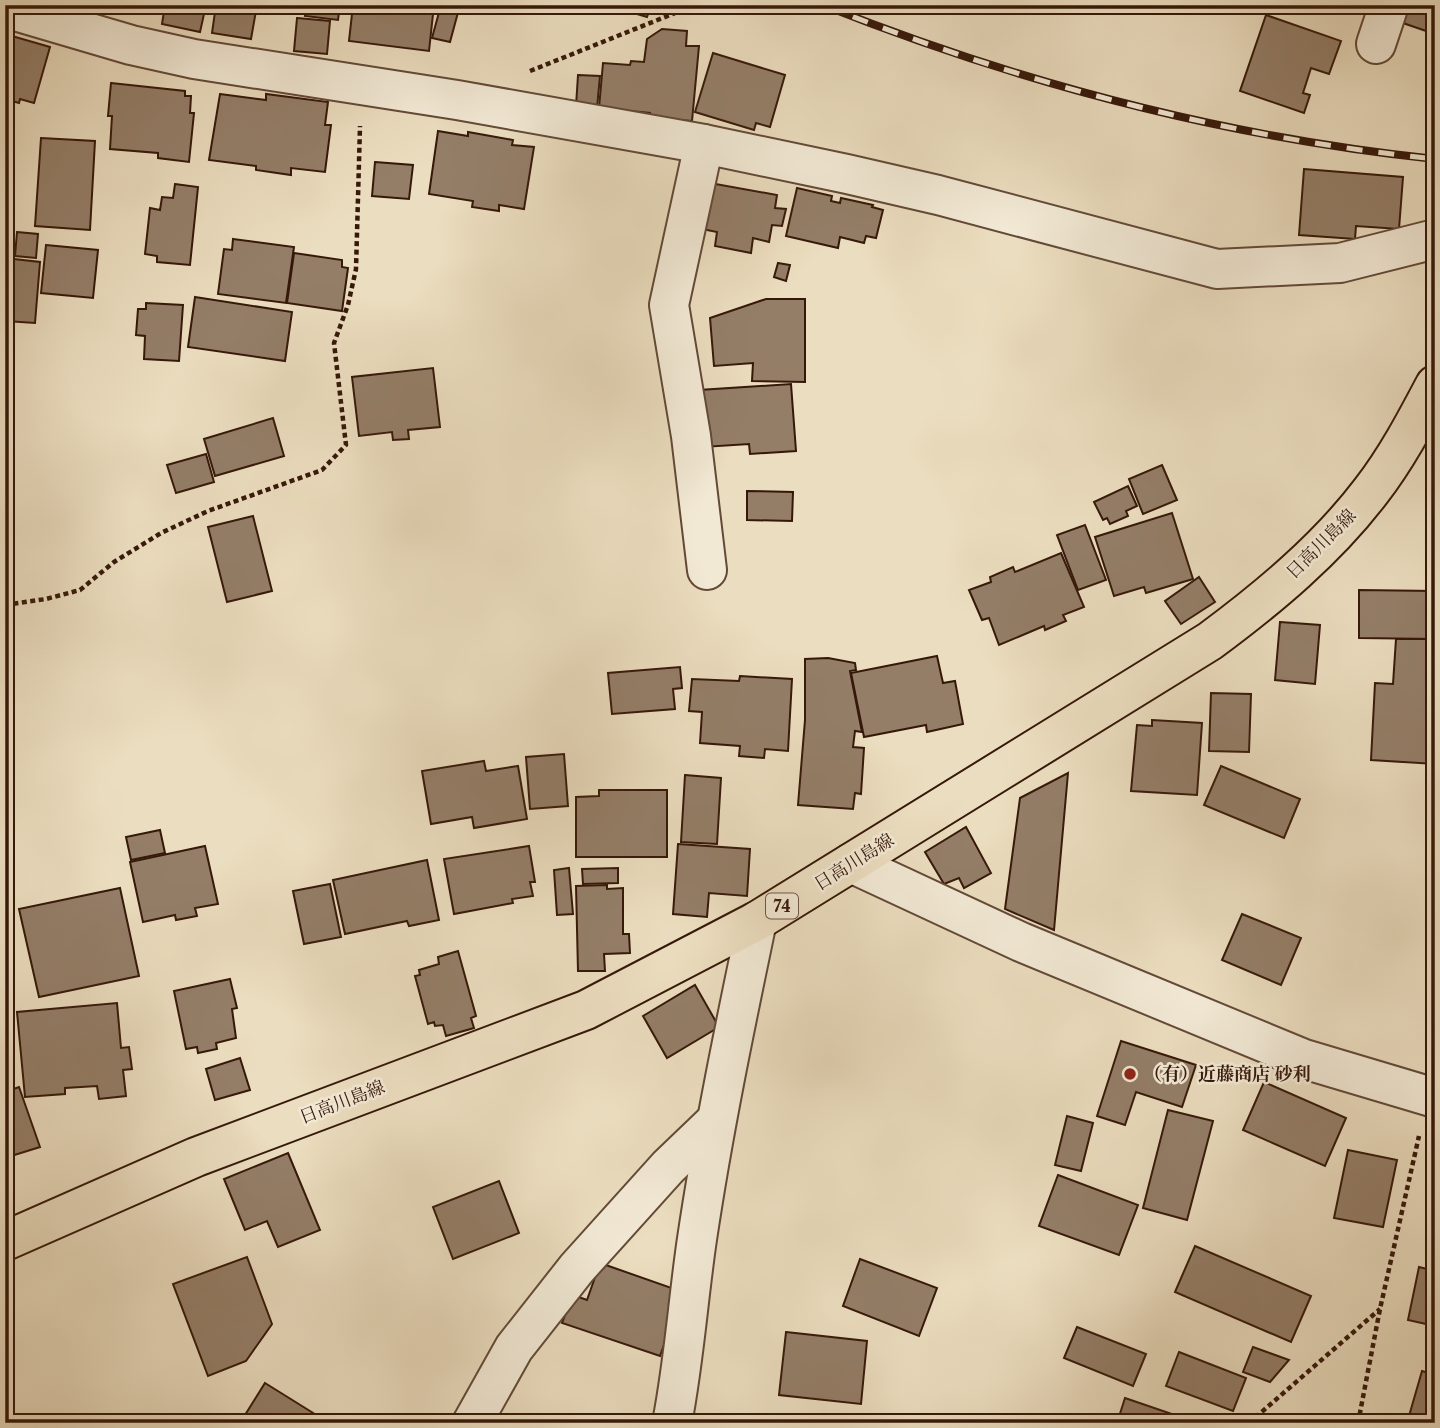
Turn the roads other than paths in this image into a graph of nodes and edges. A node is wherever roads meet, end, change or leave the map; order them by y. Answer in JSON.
{"nodes":[{"id":1,"x":1389,"y":5,"type":"edge"},
{"id":2,"x":5,"y":8,"type":"edge"},
{"id":3,"x":1376,"y":44,"type":"dead end"},
{"id":4,"x":705,"y":144,"type":"junction"},
{"id":5,"x":1435,"y":239,"type":"edge"},
{"id":6,"x":1435,"y":385,"type":"edge"},
{"id":7,"x":706,"y":570,"type":"dead end"},
{"id":8,"x":852,"y":863,"type":"junction"},
{"id":9,"x":757,"y":921,"type":"junction"},
{"id":10,"x":1431,"y":1098,"type":"edge"},
{"id":11,"x":716,"y":1121,"type":"junction"},
{"id":12,"x":5,"y":1241,"type":"edge"},
{"id":13,"x":472,"y":1423,"type":"edge"},
{"id":14,"x":672,"y":1423,"type":"edge"}],
"edges":[{"from":1,"to":3,"type":"street"},
{"from":2,"to":4,"type":"street"},
{"from":4,"to":5,"type":"street"},
{"from":4,"to":7,"type":"street"},
{"from":6,"to":8,"type":"main road","name":"日高川島線","number":"74"},
{"from":8,"to":9,"type":"main road","name":"日高川島線","number":"74"},
{"from":8,"to":10,"type":"street"},
{"from":9,"to":11,"type":"street"},
{"from":9,"to":12,"type":"main road","name":"日高川島線","number":"74"},
{"from":11,"to":13,"type":"street"},
{"from":11,"to":14,"type":"street"}]}
